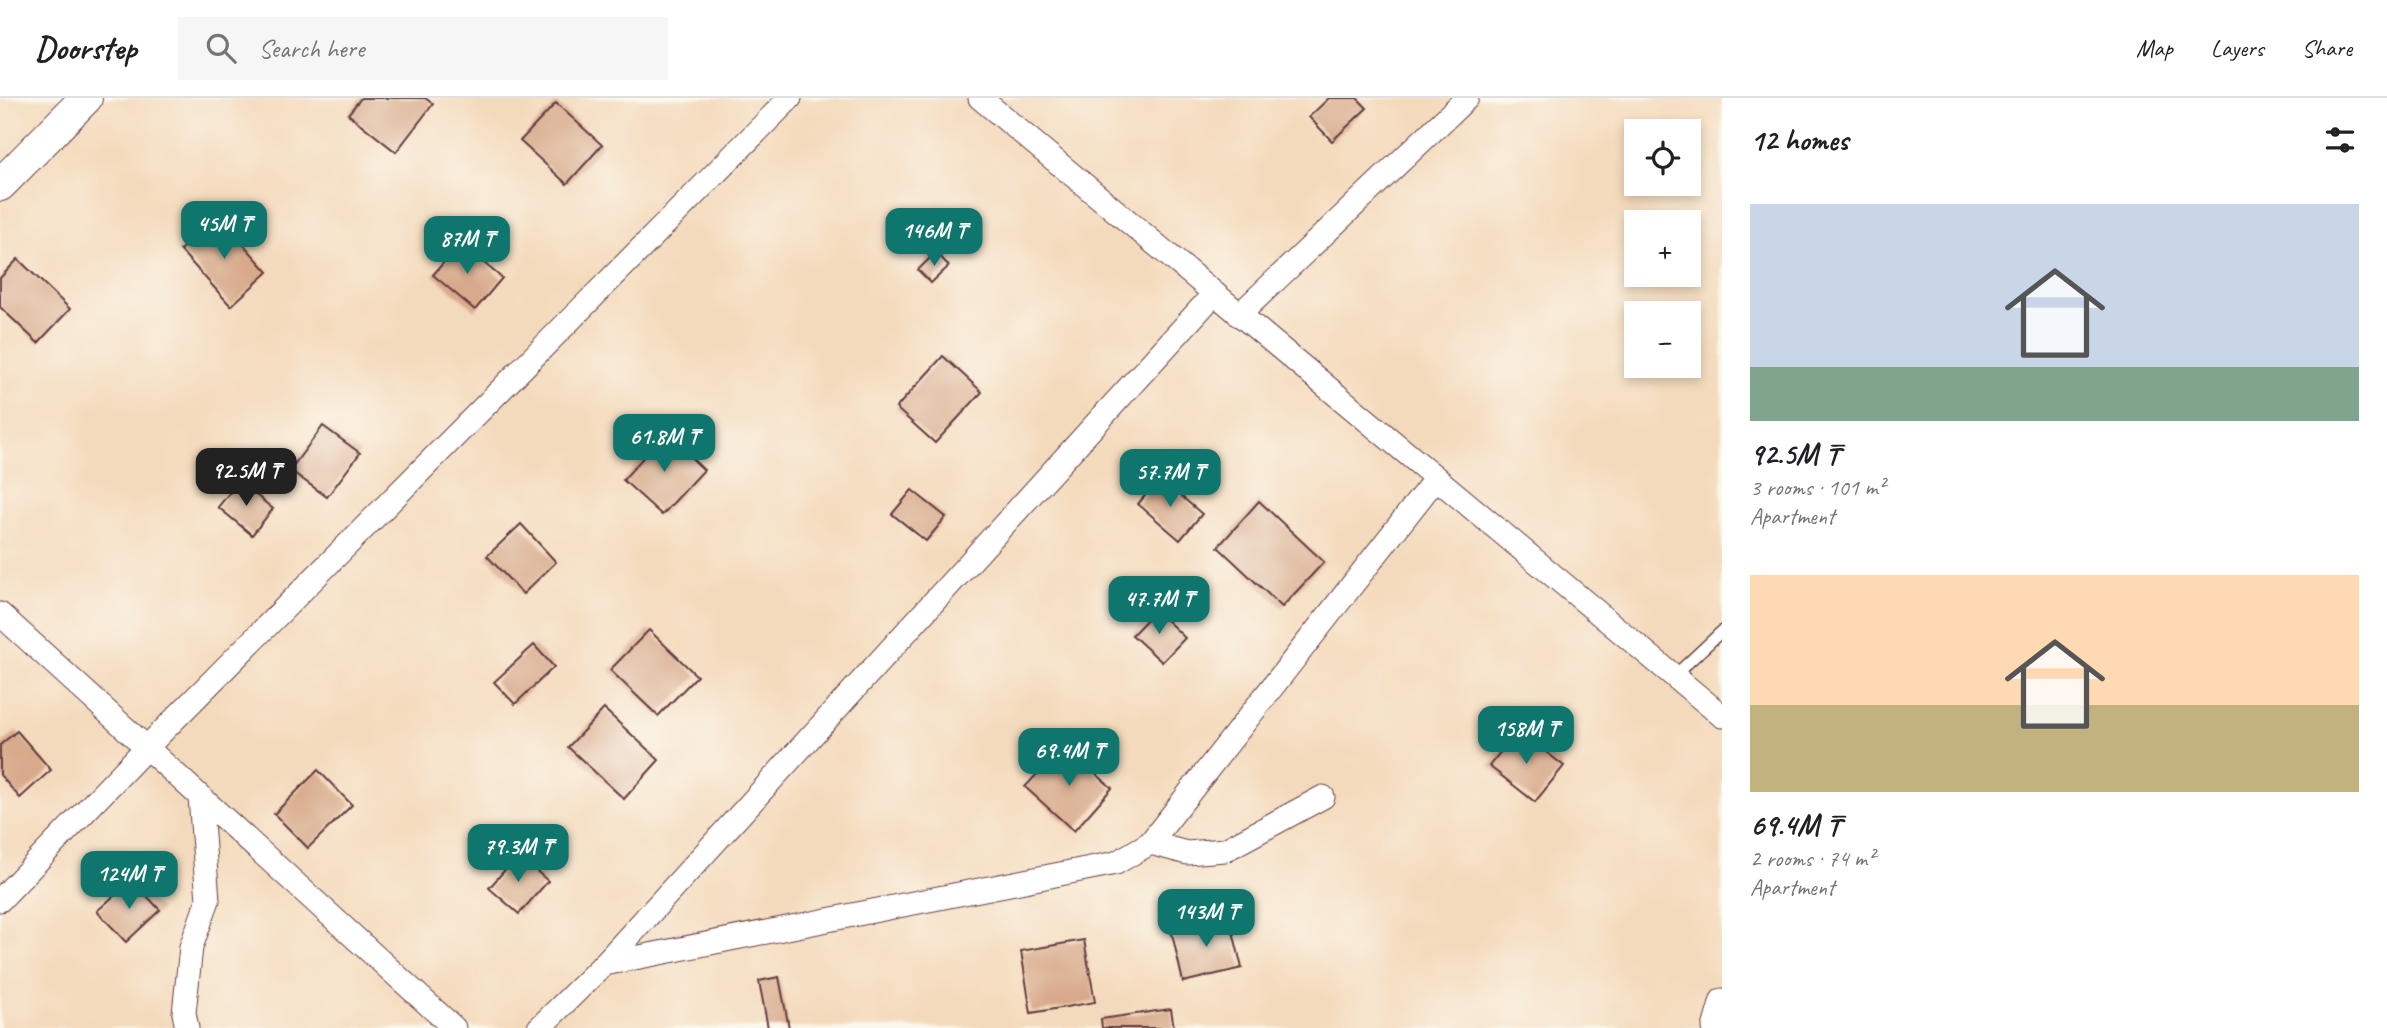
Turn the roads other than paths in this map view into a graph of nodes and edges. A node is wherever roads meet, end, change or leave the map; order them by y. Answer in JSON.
{"nodes":[{"id":1,"x":86,"y":98,"type":"edge"},
{"id":2,"x":790,"y":98,"type":"edge"},
{"id":3,"x":980,"y":98,"type":"edge"},
{"id":4,"x":1466,"y":98,"type":"edge"},
{"id":5,"x":0,"y":185,"type":"edge"},
{"id":6,"x":1214,"y":294,"type":"junction"},
{"id":7,"x":1239,"y":315,"type":"junction"},
{"id":8,"x":1436,"y":478,"type":"junction"},
{"id":9,"x":0,"y":614,"type":"edge"},
{"id":10,"x":1722,"y":631,"type":"edge"},
{"id":11,"x":1674,"y":676,"type":"junction"},
{"id":12,"x":1722,"y":716,"type":"edge"},
{"id":13,"x":146,"y":748,"type":"junction"},
{"id":14,"x":200,"y":797,"type":"junction"},
{"id":15,"x":1323,"y":797,"type":"dead end"},
{"id":16,"x":1150,"y":843,"type":"junction"},
{"id":17,"x":0,"y":900,"type":"edge"},
{"id":18,"x":604,"y":964,"type":"junction"},
{"id":19,"x":1722,"y":1000,"type":"edge"},
{"id":20,"x":187,"y":1028,"type":"edge"},
{"id":21,"x":454,"y":1028,"type":"edge"},
{"id":22,"x":540,"y":1028,"type":"edge"},
{"id":23,"x":1714,"y":1028,"type":"edge"}],
"edges":[{"from":1,"to":5,"type":"street"},
{"from":2,"to":13,"type":"street"},
{"from":3,"to":6,"type":"street"},
{"from":4,"to":7,"type":"street"},
{"from":6,"to":7,"type":"street"},
{"from":6,"to":18,"type":"street"},
{"from":7,"to":8,"type":"street"},
{"from":8,"to":11,"type":"street"},
{"from":8,"to":16,"type":"street"},
{"from":9,"to":13,"type":"street"},
{"from":10,"to":11,"type":"lane"},
{"from":11,"to":12,"type":"street"},
{"from":13,"to":14,"type":"street"},
{"from":13,"to":17,"type":"street"},
{"from":14,"to":20,"type":"street"},
{"from":14,"to":21,"type":"street"},
{"from":15,"to":16,"type":"street"},
{"from":16,"to":18,"type":"street"},
{"from":18,"to":22,"type":"street"},
{"from":19,"to":23,"type":"street"}]}
